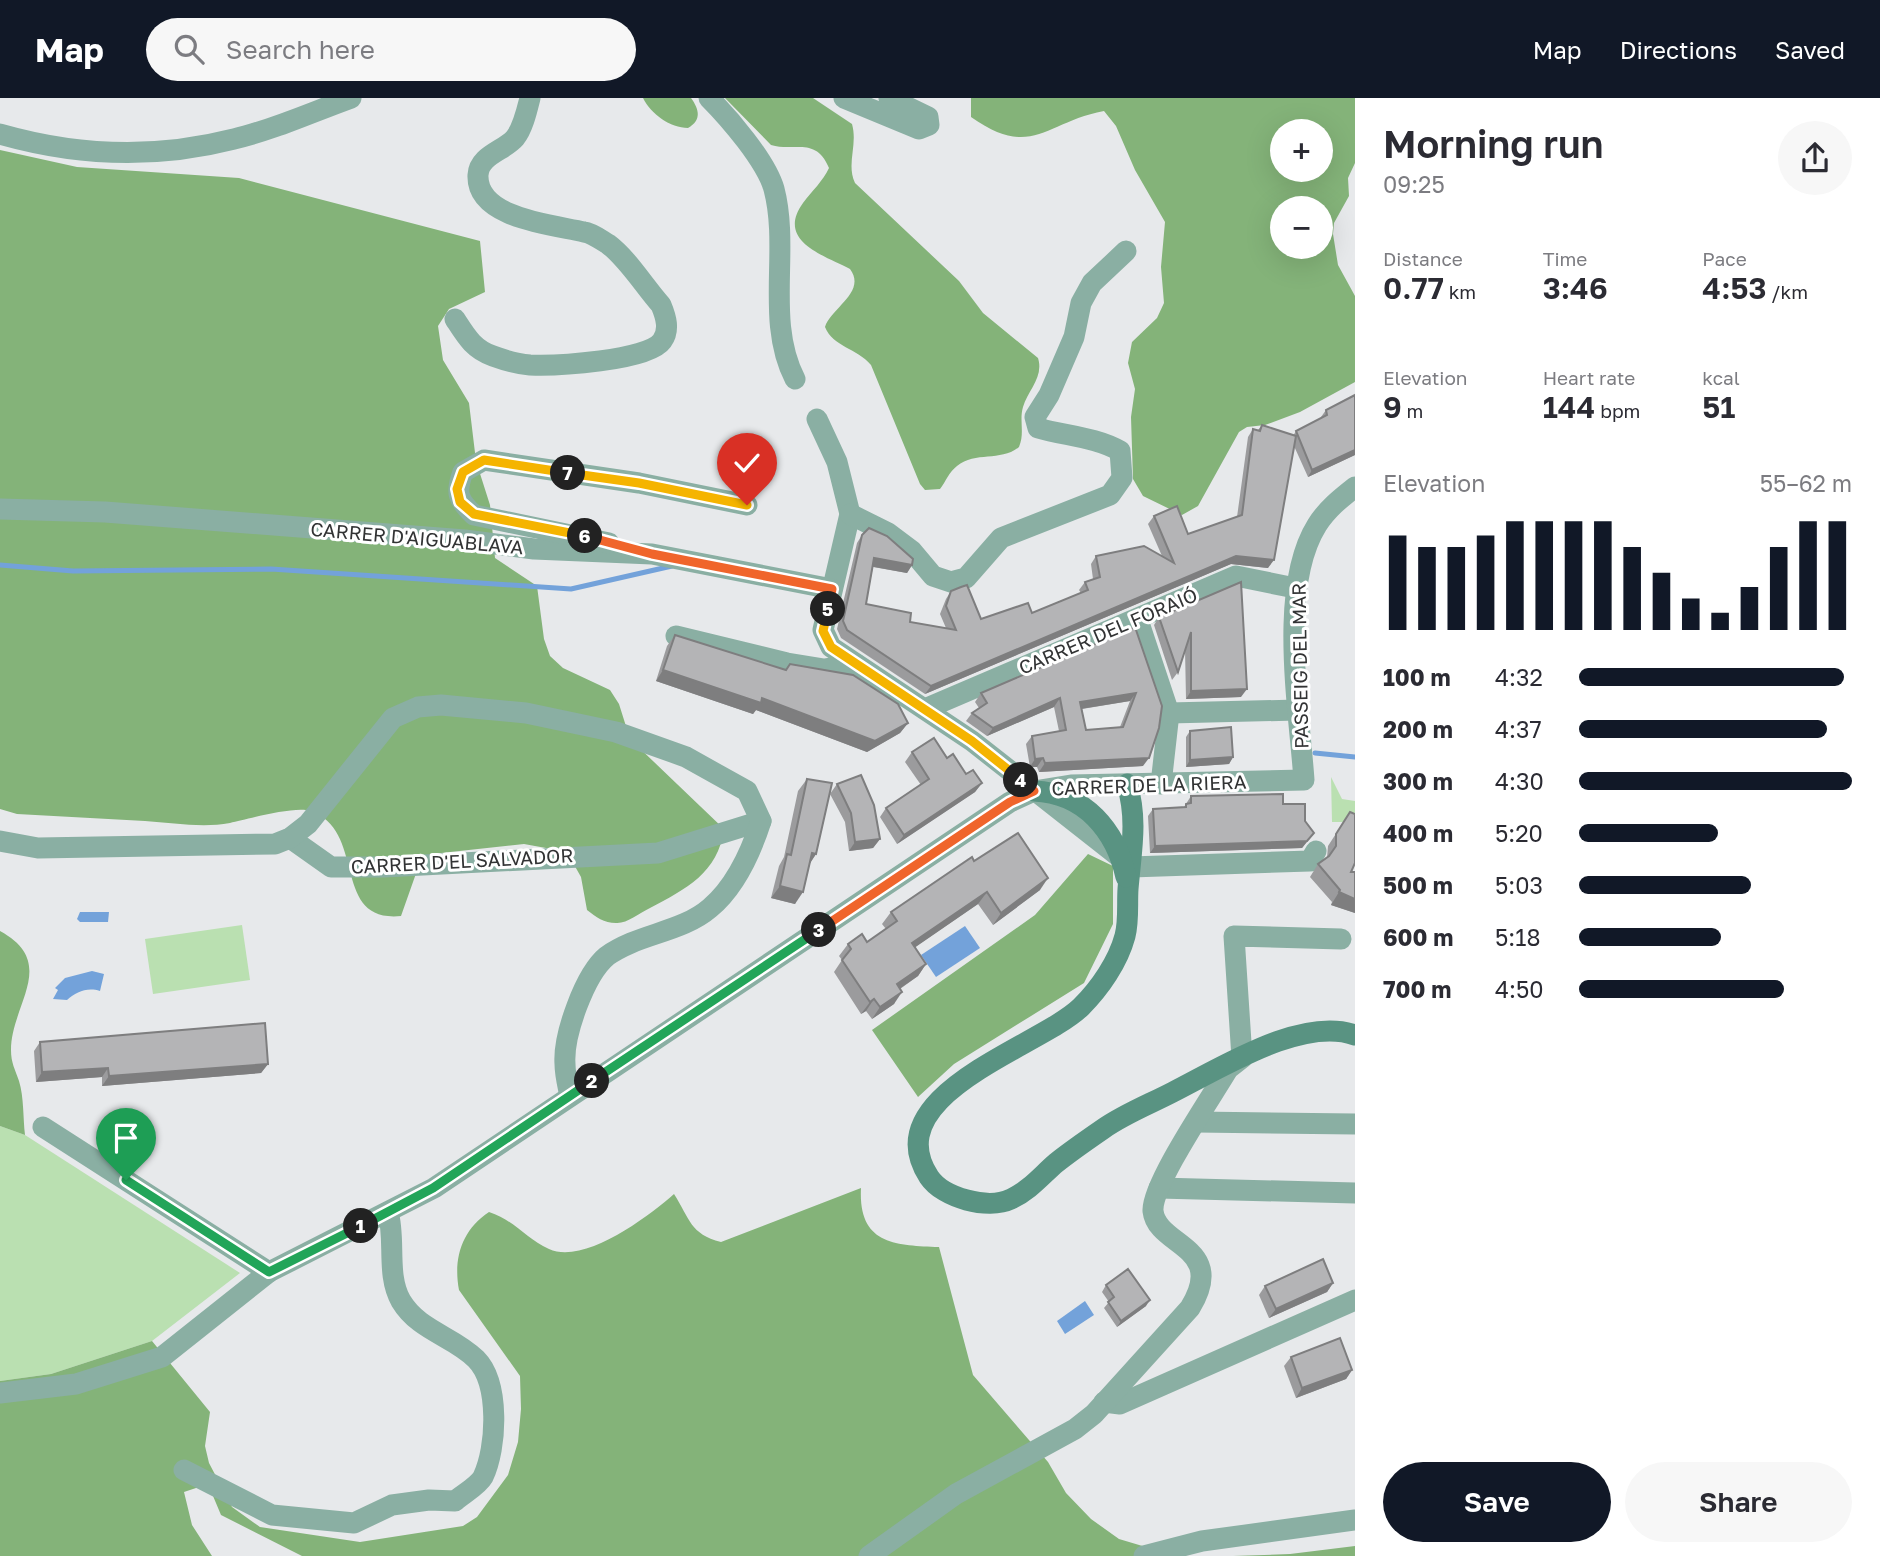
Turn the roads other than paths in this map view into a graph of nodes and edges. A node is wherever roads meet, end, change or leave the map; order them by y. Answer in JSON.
{"nodes":[{"id":1,"x":351,"y":98,"type":"edge"},
{"id":2,"x":530,"y":98,"type":"edge"},
{"id":3,"x":709,"y":98,"type":"edge"},
{"id":4,"x":844,"y":98,"type":"edge"},
{"id":5,"x":889,"y":98,"type":"edge"},
{"id":6,"x":0,"y":134,"type":"edge"},
{"id":7,"x":1126,"y":251,"type":"dead end"},
{"id":8,"x":456,"y":319,"type":"dead end"},
{"id":9,"x":795,"y":379,"type":"dead end"},
{"id":10,"x":817,"y":419,"type":"dead end"},
{"id":11,"x":1355,"y":487,"type":"edge"},
{"id":12,"x":747,"y":505,"type":"dead end"},
{"id":13,"x":0,"y":509,"type":"edge"},
{"id":14,"x":850,"y":514,"type":"junction"},
{"id":15,"x":652,"y":554,"type":"junction"},
{"id":16,"x":1295,"y":587,"type":"junction"},
{"id":17,"x":832,"y":589,"type":"junction"},
{"id":18,"x":1138,"y":620,"type":"junction"},
{"id":19,"x":676,"y":635,"type":"edge"},
{"id":20,"x":856,"y":664,"type":"junction"},
{"id":21,"x":925,"y":709,"type":"junction"},
{"id":22,"x":1297,"y":710,"type":"junction"},
{"id":23,"x":1169,"y":713,"type":"junction"},
{"id":24,"x":1304,"y":780,"type":"joint"},
{"id":25,"x":1161,"y":783,"type":"junction"},
{"id":26,"x":1127,"y":784,"type":"junction"},
{"id":27,"x":1034,"y":791,"type":"junction"},
{"id":28,"x":761,"y":821,"type":"junction"},
{"id":29,"x":290,"y":838,"type":"junction"},
{"id":30,"x":0,"y":841,"type":"edge"},
{"id":31,"x":1316,"y":851,"type":"dead end"},
{"id":32,"x":1127,"y":871,"type":"junction"},
{"id":33,"x":1341,"y":939,"type":"dead end"},
{"id":34,"x":1355,"y":1034,"type":"edge"},
{"id":35,"x":1241,"y":1058,"type":"junction"},
{"id":36,"x":570,"y":1096,"type":"junction"},
{"id":37,"x":1196,"y":1122,"type":"junction"},
{"id":38,"x":1355,"y":1124,"type":"edge"},
{"id":39,"x":43,"y":1127,"type":"dead end"},
{"id":40,"x":1159,"y":1188,"type":"junction"},
{"id":41,"x":1355,"y":1193,"type":"edge"},
{"id":42,"x":388,"y":1212,"type":"junction"},
{"id":43,"x":269,"y":1272,"type":"junction"},
{"id":44,"x":1355,"y":1300,"type":"edge"},
{"id":45,"x":0,"y":1393,"type":"edge"},
{"id":46,"x":1104,"y":1402,"type":"junction"},
{"id":47,"x":184,"y":1470,"type":"dead end"},
{"id":48,"x":1355,"y":1520,"type":"edge"},
{"id":49,"x":869,"y":1556,"type":"edge"},
{"id":50,"x":1144,"y":1556,"type":"edge"}],
"edges":[{"from":1,"to":6,"type":"street"},
{"from":2,"to":8,"type":"street"},
{"from":3,"to":9,"type":"street"},
{"from":4,"to":5,"type":"street"},
{"from":7,"to":14,"type":"street"},
{"from":10,"to":14,"type":"street"},
{"from":11,"to":16,"type":"street","name":"PASSEIG DEL MAR"},
{"from":12,"to":15,"type":"street"},
{"from":13,"to":15,"type":"street","name":"CARRER D'AIGUABLAVA"},
{"from":14,"to":17,"type":"street"},
{"from":15,"to":17,"type":"street","name":"CARRER D'AIGUABLAVA"},
{"from":16,"to":18,"type":"street","name":"CARRER DEL FORAIÓ"},
{"from":16,"to":22,"type":"street","name":"PASSEIG DEL MAR"},
{"from":17,"to":20,"type":"street"},
{"from":18,"to":21,"type":"street","name":"CARRER DEL FORAIÓ"},
{"from":18,"to":23,"type":"street"},
{"from":19,"to":20,"type":"street"},
{"from":20,"to":21,"type":"street"},
{"from":21,"to":27,"type":"street"},
{"from":22,"to":23,"type":"street"},
{"from":22,"to":24,"type":"street","name":"PASSEIG DEL MAR"},
{"from":23,"to":25,"type":"street"},
{"from":24,"to":25,"type":"street","name":"CARRER DE LA RIERA"},
{"from":25,"to":26,"type":"street","name":"CARRER DE LA RIERA"},
{"from":26,"to":27,"type":"street","name":"CARRER DE LA RIERA"},
{"from":26,"to":32,"type":"street"},
{"from":27,"to":32,"type":"street"},
{"from":27,"to":36,"type":"street","name":"CARRER DE LA RIERA"},
{"from":28,"to":29,"type":"street","name":"CARRER D'EL SALVADOR"},
{"from":28,"to":29,"type":"street"},
{"from":28,"to":36,"type":"street"},
{"from":29,"to":30,"type":"street"},
{"from":31,"to":32,"type":"street"},
{"from":32,"to":35,"type":"street"},
{"from":33,"to":35,"type":"street"},
{"from":34,"to":35,"type":"street"},
{"from":35,"to":37,"type":"street"},
{"from":36,"to":42,"type":"street","name":"CARRER DE LA RIERA"},
{"from":37,"to":38,"type":"street"},
{"from":37,"to":40,"type":"street"},
{"from":39,"to":43,"type":"street"},
{"from":40,"to":41,"type":"street"},
{"from":40,"to":46,"type":"street"},
{"from":42,"to":43,"type":"street","name":"CARRER DE LA RIERA"},
{"from":42,"to":47,"type":"street"},
{"from":43,"to":45,"type":"street","name":"CARRER DE LA RIERA"},
{"from":44,"to":46,"type":"street"},
{"from":46,"to":49,"type":"street"},
{"from":48,"to":50,"type":"street"}]}
